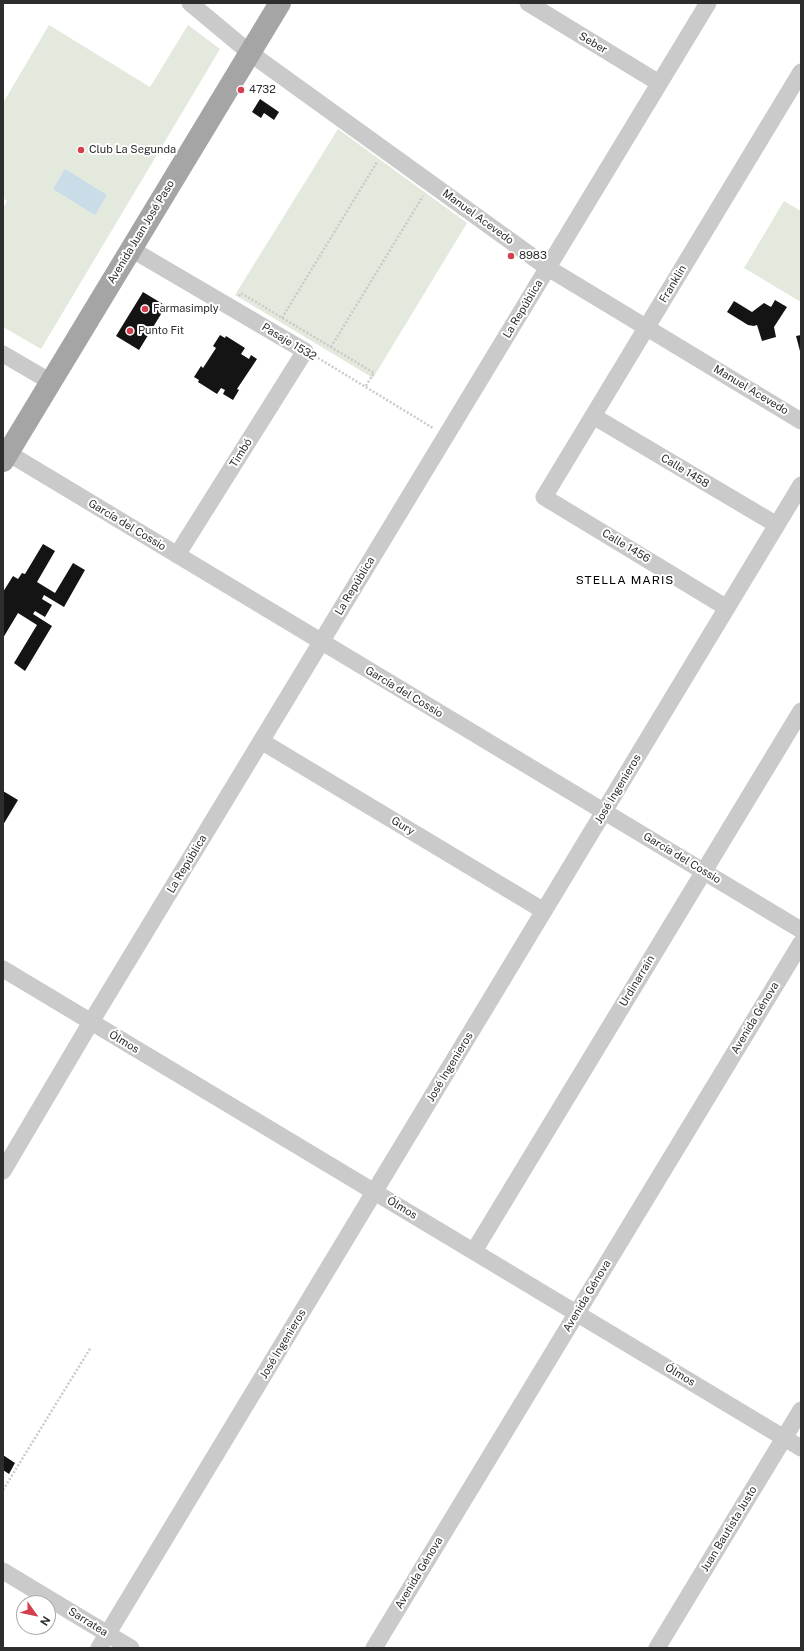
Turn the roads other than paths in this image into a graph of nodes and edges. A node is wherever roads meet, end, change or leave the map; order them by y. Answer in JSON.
{"nodes":[{"id":1,"x":190,"y":3,"type":"edge"},
{"id":2,"x":280,"y":3,"type":"edge"},
{"id":3,"x":528,"y":3,"type":"edge"},
{"id":4,"x":708,"y":3,"type":"edge"},
{"id":5,"x":250,"y":53,"type":"junction"},
{"id":6,"x":801,"y":72,"type":"edge"},
{"id":7,"x":659,"y":83,"type":"junction"},
{"id":8,"x":131,"y":249,"type":"junction"},
{"id":9,"x":548,"y":268,"type":"junction"},
{"id":10,"x":647,"y":327,"type":"junction"},
{"id":11,"x":305,"y":351,"type":"joint"},
{"id":12,"x":3,"y":354,"type":"edge"},
{"id":13,"x":51,"y":382,"type":"junction"},
{"id":14,"x":593,"y":416,"type":"junction"},
{"id":15,"x":801,"y":421,"type":"edge"},
{"id":16,"x":5,"y":457,"type":"edge"},
{"id":17,"x":801,"y":486,"type":"edge"},
{"id":18,"x":544,"y":497,"type":"joint"},
{"id":19,"x":777,"y":525,"type":"junction"},
{"id":20,"x":177,"y":555,"type":"junction"},
{"id":21,"x":727,"y":608,"type":"junction"},
{"id":22,"x":321,"y":642,"type":"junction"},
{"id":23,"x":801,"y":711,"type":"edge"},
{"id":24,"x":261,"y":741,"type":"junction"},
{"id":25,"x":604,"y":812,"type":"junction"},
{"id":26,"x":704,"y":872,"type":"junction"},
{"id":27,"x":544,"y":911,"type":"junction"},
{"id":28,"x":801,"y":930,"type":"edge"},
{"id":29,"x":801,"y":943,"type":"edge"},
{"id":30,"x":3,"y":969,"type":"edge"},
{"id":31,"x":91,"y":1022,"type":"junction"},
{"id":32,"x":3,"y":1171,"type":"edge"},
{"id":33,"x":375,"y":1192,"type":"junction"},
{"id":34,"x":474,"y":1252,"type":"junction"},
{"id":35,"x":577,"y":1313,"type":"junction"},
{"id":36,"x":801,"y":1410,"type":"edge"},
{"id":37,"x":784,"y":1438,"type":"junction"},
{"id":38,"x":801,"y":1448,"type":"edge"},
{"id":39,"x":3,"y":1571,"type":"edge"},
{"id":40,"x":104,"y":1641,"type":"edge"},
{"id":41,"x":131,"y":1648,"type":"edge"},
{"id":42,"x":374,"y":1648,"type":"edge"},
{"id":43,"x":657,"y":1648,"type":"edge"}],
"edges":[{"from":1,"to":5,"type":"street","name":"Manuel Acevedo"},
{"from":2,"to":5,"type":"main road","name":"Avenida Juan José Paso"},
{"from":3,"to":7,"type":"street","name":"Seber"},
{"from":4,"to":7,"type":"street","name":"La República"},
{"from":5,"to":8,"type":"main road","name":"Avenida Juan José Paso"},
{"from":5,"to":9,"type":"street","name":"Manuel Acevedo"},
{"from":6,"to":10,"type":"street","name":"Franklin"},
{"from":7,"to":9,"type":"street","name":"La República"},
{"from":8,"to":11,"type":"street","name":"Pasaje 1532"},
{"from":8,"to":13,"type":"main road","name":"Avenida Juan José Paso"},
{"from":9,"to":10,"type":"street","name":"Manuel Acevedo"},
{"from":9,"to":22,"type":"street","name":"La República"},
{"from":10,"to":14,"type":"street","name":"Franklin"},
{"from":10,"to":15,"type":"street","name":"Manuel Acevedo"},
{"from":11,"to":20,"type":"street","name":"Timbó"},
{"from":12,"to":13,"type":"street"},
{"from":13,"to":16,"type":"main road","name":"Avenida Juan José Paso"},
{"from":14,"to":18,"type":"street","name":"Franklin"},
{"from":14,"to":19,"type":"street","name":"Calle 1458"},
{"from":16,"to":20,"type":"street","name":"García del Cossio"},
{"from":17,"to":19,"type":"street","name":"José Ingenieros"},
{"from":18,"to":21,"type":"street","name":"Calle 1456"},
{"from":19,"to":21,"type":"street","name":"José Ingenieros"},
{"from":20,"to":22,"type":"street","name":"García del Cossio"},
{"from":21,"to":25,"type":"street","name":"José Ingenieros"},
{"from":22,"to":24,"type":"street","name":"La República"},
{"from":22,"to":25,"type":"street","name":"García del Cossio"},
{"from":23,"to":26,"type":"street","name":"Urdinarrain"},
{"from":24,"to":27,"type":"street","name":"Gury"},
{"from":24,"to":31,"type":"street","name":"La República"},
{"from":25,"to":26,"type":"street","name":"García del Cossio"},
{"from":25,"to":27,"type":"street","name":"José Ingenieros"},
{"from":26,"to":28,"type":"street","name":"García del Cossio"},
{"from":26,"to":34,"type":"street","name":"Urdinarrain"},
{"from":27,"to":33,"type":"street","name":"José Ingenieros"},
{"from":29,"to":35,"type":"street","name":"Avenida Génova"},
{"from":30,"to":31,"type":"street","name":"Ólmos"},
{"from":31,"to":32,"type":"street","name":"La República"},
{"from":31,"to":33,"type":"street","name":"Ólmos"},
{"from":33,"to":34,"type":"street","name":"Ólmos"},
{"from":33,"to":40,"type":"street","name":"José Ingenieros"},
{"from":34,"to":35,"type":"street","name":"Ólmos"},
{"from":35,"to":37,"type":"street","name":"Ólmos"},
{"from":35,"to":42,"type":"street","name":"Avenida Génova"},
{"from":36,"to":37,"type":"street","name":"Juan Bautista Justo"},
{"from":37,"to":38,"type":"street","name":"Ólmos"},
{"from":37,"to":43,"type":"street","name":"Juan Bautista Justo"},
{"from":39,"to":40,"type":"street","name":"Sarratea"},
{"from":40,"to":41,"type":"street","name":"Sarratea"}]}
